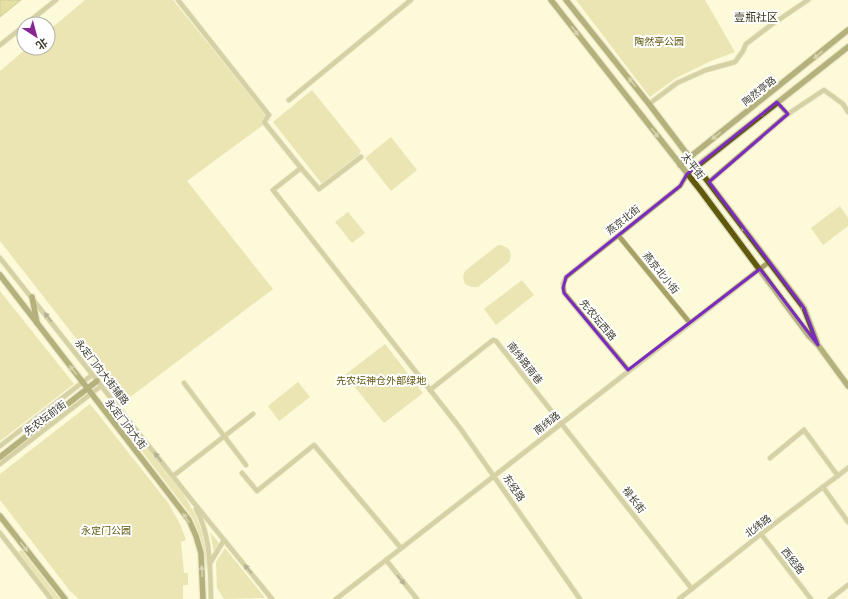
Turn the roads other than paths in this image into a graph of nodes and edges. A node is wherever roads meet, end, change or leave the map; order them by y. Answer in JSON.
{"nodes":[{"id":1,"x":56,"y":0,"type":"edge"},
{"id":2,"x":178,"y":0,"type":"edge"},
{"id":3,"x":411,"y":0,"type":"edge"},
{"id":4,"x":551,"y":0,"type":"edge"},
{"id":5,"x":566,"y":0,"type":"edge"},
{"id":6,"x":808,"y":0,"type":"edge"},
{"id":7,"x":36,"y":16,"type":"edge"},
{"id":8,"x":848,"y":30,"type":"edge"},
{"id":9,"x":16,"y":32,"type":"edge"},
{"id":10,"x":0,"y":45,"type":"edge"},
{"id":11,"x":848,"y":47,"type":"edge"},
{"id":12,"x":289,"y":100,"type":"dead end"},
{"id":13,"x":848,"y":100,"type":"edge"},
{"id":14,"x":777,"y":102,"type":"junction"},
{"id":15,"x":649,"y":104,"type":"junction"},
{"id":16,"x":843,"y":104,"type":"junction"},
{"id":17,"x":848,"y":112,"type":"edge"},
{"id":18,"x":788,"y":114,"type":"junction"},
{"id":19,"x":361,"y":157,"type":"dead end"},
{"id":20,"x":690,"y":158,"type":"junction"},
{"id":21,"x":680,"y":165,"type":"junction"},
{"id":22,"x":697,"y":166,"type":"junction"},
{"id":23,"x":301,"y":168,"type":"junction"},
{"id":24,"x":687,"y":174,"type":"junction"},
{"id":25,"x":709,"y":182,"type":"junction"},
{"id":26,"x":618,"y":235,"type":"junction"},
{"id":27,"x":0,"y":258,"type":"edge"},
{"id":28,"x":769,"y":262,"type":"junction"},
{"id":29,"x":760,"y":269,"type":"junction"},
{"id":30,"x":0,"y":275,"type":"edge"},
{"id":31,"x":566,"y":277,"type":"joint"},
{"id":32,"x":32,"y":297,"type":"junction"},
{"id":33,"x":690,"y":323,"type":"junction"},
{"id":34,"x":38,"y":325,"type":"junction"},
{"id":35,"x":818,"y":345,"type":"junction"},
{"id":36,"x":628,"y":370,"type":"junction"},
{"id":37,"x":97,"y":380,"type":"junction"},
{"id":38,"x":184,"y":383,"type":"dead end"},
{"id":39,"x":848,"y":386,"type":"edge"},
{"id":40,"x":87,"y":388,"type":"junction"},
{"id":41,"x":430,"y":390,"type":"junction"},
{"id":42,"x":253,"y":414,"type":"dead end"},
{"id":43,"x":561,"y":424,"type":"junction"},
{"id":44,"x":224,"y":436,"type":"junction"},
{"id":45,"x":0,"y":446,"type":"edge"},
{"id":46,"x":0,"y":452,"type":"edge"},
{"id":47,"x":0,"y":457,"type":"edge"},
{"id":48,"x":770,"y":458,"type":"dead end"},
{"id":49,"x":0,"y":464,"type":"edge"},
{"id":50,"x":246,"y":465,"type":"dead end"},
{"id":51,"x":848,"y":468,"type":"edge"},
{"id":52,"x":242,"y":473,"type":"dead end"},
{"id":53,"x":173,"y":476,"type":"junction"},
{"id":54,"x":494,"y":476,"type":"junction"},
{"id":55,"x":838,"y":476,"type":"junction"},
{"id":56,"x":823,"y":488,"type":"junction"},
{"id":57,"x":190,"y":498,"type":"junction"},
{"id":58,"x":0,"y":516,"type":"edge"},
{"id":59,"x":848,"y":522,"type":"edge"},
{"id":60,"x":0,"y":533,"type":"edge"},
{"id":61,"x":761,"y":534,"type":"junction"},
{"id":62,"x":224,"y":540,"type":"junction"},
{"id":63,"x":401,"y":548,"type":"junction"},
{"id":64,"x":386,"y":560,"type":"junction"},
{"id":65,"x":210,"y":563,"type":"junction"},
{"id":66,"x":848,"y":585,"type":"edge"},
{"id":67,"x":692,"y":589,"type":"junction"},
{"id":68,"x":51,"y":599,"type":"edge"},
{"id":69,"x":65,"y":599,"type":"edge"},
{"id":70,"x":203,"y":599,"type":"edge"},
{"id":71,"x":211,"y":599,"type":"edge"},
{"id":72,"x":272,"y":599,"type":"edge"},
{"id":73,"x":336,"y":599,"type":"edge"},
{"id":74,"x":416,"y":599,"type":"edge"},
{"id":75,"x":580,"y":599,"type":"edge"},
{"id":76,"x":679,"y":599,"type":"edge"},
{"id":77,"x":811,"y":599,"type":"edge"},
{"id":78,"x":830,"y":599,"type":"edge"}],
"edges":[{"from":1,"to":7,"type":"street"},
{"from":2,"to":23,"type":"street"},
{"from":3,"to":12,"type":"street"},
{"from":4,"to":21,"type":"main road","name":"太平街","one_way":true},
{"from":15,"to":5,"type":"main road","name":"太平街","one_way":true},
{"from":6,"to":15,"type":"street"},
{"from":8,"to":20,"type":"main road","name":"陶然亭路","one_way":true},
{"from":9,"to":10,"type":"street"},
{"from":11,"to":14,"type":"main road","name":"陶然亭路"},
{"from":13,"to":16,"type":"street"},
{"from":14,"to":18,"type":"street"},
{"from":22,"to":14,"type":"main road","name":"陶然亭路","one_way":true},
{"from":15,"to":20,"type":"main road","name":"太平街"},
{"from":16,"to":17,"type":"street"},
{"from":16,"to":18,"type":"street"},
{"from":18,"to":25,"type":"street"},
{"from":19,"to":23,"type":"street"},
{"from":20,"to":21,"type":"main road","name":"陶然亭路"},
{"from":20,"to":22,"type":"main road","name":"太平街"},
{"from":21,"to":24,"type":"main road","name":"太平街"},
{"from":22,"to":24,"type":"main road","name":"陶然亭路"},
{"from":22,"to":25,"type":"main road","name":"太平街"},
{"from":23,"to":41,"type":"street","name":"东经路"},
{"from":24,"to":26,"type":"street","name":"燕京北街"},
{"from":24,"to":29,"type":"main road","name":"太平街"},
{"from":28,"to":25,"type":"main road","name":"太平街","one_way":true},
{"from":26,"to":31,"type":"street","name":"燕京北街"},
{"from":26,"to":33,"type":"street","name":"燕京北小街"},
{"from":27,"to":32,"type":"street","name":"永定门内大街辅路"},
{"from":28,"to":29,"type":"street","name":"南纬路"},
{"from":35,"to":28,"type":"main road","name":"太平街","one_way":true},
{"from":29,"to":33,"type":"street","name":"南纬路"},
{"from":29,"to":35,"type":"main road","name":"太平街"},
{"from":30,"to":34,"type":"main road","name":"永定门内大街"},
{"from":31,"to":36,"type":"street","name":"先农坛西路"},
{"from":32,"to":34,"type":"main road"},
{"from":37,"to":32,"type":"street","name":"永定门内大街辅路","one_way":true},
{"from":33,"to":36,"type":"street","name":"南纬路"},
{"from":40,"to":34,"type":"main road","name":"永定门内大街","one_way":true},
{"from":35,"to":39,"type":"main road","name":"太平街"},
{"from":36,"to":43,"type":"street","name":"南纬路"},
{"from":37,"to":40,"type":"main road","name":"先农坛前街"},
{"from":37,"to":40,"type":"street","name":"先农坛前街"},
{"from":53,"to":37,"type":"street","name":"永定门内大街辅路","one_way":true},
{"from":38,"to":44,"type":"street"},
{"from":40,"to":45,"type":"street","name":"先农坛前街"},
{"from":40,"to":46,"type":"main road","name":"先农坛前街"},
{"from":40,"to":47,"type":"main road","name":"先农坛前街"},
{"from":40,"to":49,"type":"street","name":"先农坛前街"},
{"from":70,"to":40,"type":"main road","name":"永定门内大街","one_way":true},
{"from":41,"to":43,"type":"street","name":"南纬路南巷"},
{"from":41,"to":54,"type":"street","name":"东经路"},
{"from":42,"to":44,"type":"street"},
{"from":43,"to":54,"type":"street","name":"南纬路"},
{"from":43,"to":67,"type":"street","name":"禄长街"},
{"from":44,"to":50,"type":"street"},
{"from":44,"to":53,"type":"street"},
{"from":48,"to":55,"type":"street"},
{"from":51,"to":55,"type":"street","name":"北纬路"},
{"from":52,"to":63,"type":"street"},
{"from":53,"to":57,"type":"street","name":"永定门内大街辅路"},
{"from":54,"to":63,"type":"street","name":"南纬路"},
{"from":54,"to":75,"type":"street","name":"东经路"},
{"from":55,"to":56,"type":"street","name":"北纬路"},
{"from":56,"to":59,"type":"street"},
{"from":56,"to":61,"type":"street","name":"北纬路"},
{"from":57,"to":62,"type":"street"},
{"from":57,"to":65,"type":"street"},
{"from":58,"to":69,"type":"main road","one_way":true},
{"from":60,"to":68,"type":"street"},
{"from":61,"to":67,"type":"street","name":"北纬路"},
{"from":61,"to":77,"type":"street","name":"西经路"},
{"from":62,"to":65,"type":"street"},
{"from":72,"to":62,"type":"street","one_way":true},
{"from":63,"to":64,"type":"street","name":"南纬路"},
{"from":64,"to":73,"type":"street","name":"南纬路"},
{"from":64,"to":74,"type":"street","one_way":true},
{"from":65,"to":71,"type":"street"},
{"from":66,"to":78,"type":"street"},
{"from":67,"to":76,"type":"street","name":"北纬路"}]}
